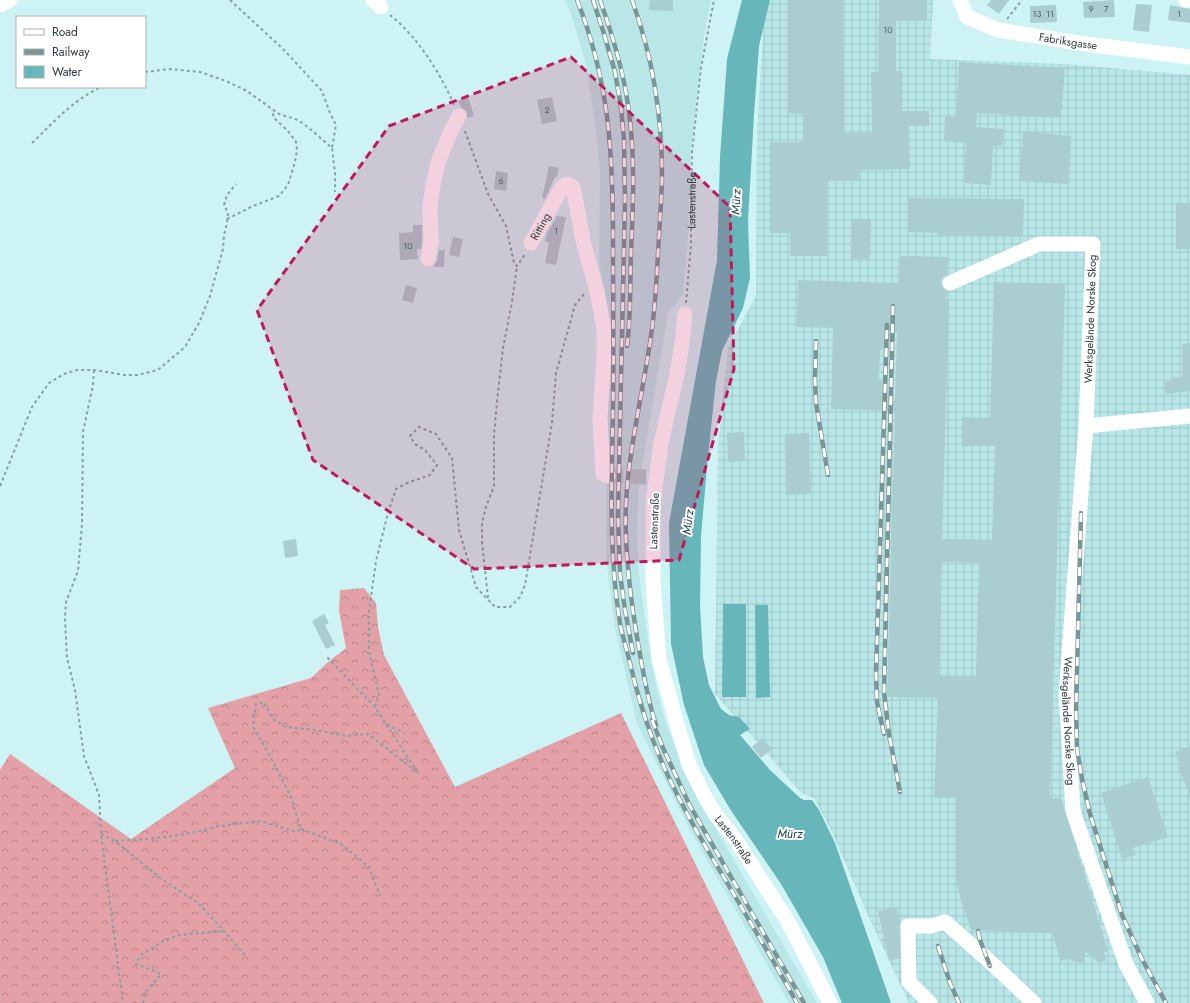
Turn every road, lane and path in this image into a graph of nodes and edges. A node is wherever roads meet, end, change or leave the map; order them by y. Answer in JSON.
{"nodes":[{"id":1,"x":10,"y":0,"type":"edge"},
{"id":2,"x":230,"y":0,"type":"edge"},
{"id":3,"x":714,"y":0,"type":"edge"},
{"id":4,"x":960,"y":0,"type":"edge"},
{"id":5,"x":1022,"y":0,"type":"edge"},
{"id":6,"x":1186,"y":0,"type":"edge"},
{"id":7,"x":1190,"y":0,"type":"edge"},
{"id":8,"x":377,"y":3,"type":"edge"},
{"id":9,"x":0,"y":5,"type":"edge"},
{"id":10,"x":998,"y":30,"type":"junction"},
{"id":11,"x":1190,"y":57,"type":"edge"},
{"id":12,"x":146,"y":72,"type":"edge"},
{"id":13,"x":100,"y":88,"type":"edge"},
{"id":14,"x":272,"y":109,"type":"junction"},
{"id":15,"x":459,"y":116,"type":"junction"},
{"id":16,"x":32,"y":143,"type":"dead end"},
{"id":17,"x":332,"y":148,"type":"junction"},
{"id":18,"x":236,"y":184,"type":"dead end"},
{"id":19,"x":335,"y":192,"type":"dead end"},
{"id":20,"x":227,"y":219,"type":"junction"},
{"id":21,"x":531,"y":243,"type":"joint"},
{"id":22,"x":428,"y":259,"type":"dead end"},
{"id":23,"x":517,"y":266,"type":"junction"},
{"id":24,"x":950,"y":283,"type":"dead end"},
{"id":25,"x":597,"y":291,"type":"junction"},
{"id":26,"x":685,"y":314,"type":"joint"},
{"id":27,"x":94,"y":370,"type":"junction"},
{"id":28,"x":1190,"y":416,"type":"edge"},
{"id":29,"x":1086,"y":426,"type":"junction"},
{"id":30,"x":608,"y":476,"type":"dead end"},
{"id":31,"x":0,"y":486,"type":"edge"},
{"id":32,"x":488,"y":599,"type":"junction"},
{"id":33,"x":326,"y":656,"type":"dead end"},
{"id":34,"x":375,"y":707,"type":"junction"},
{"id":35,"x":386,"y":724,"type":"junction"},
{"id":36,"x":404,"y":733,"type":"dead end"},
{"id":37,"x":301,"y":828,"type":"junction"},
{"id":38,"x":101,"y":834,"type":"junction"},
{"id":39,"x":115,"y":841,"type":"junction"},
{"id":40,"x":380,"y":896,"type":"dead end"},
{"id":41,"x":224,"y":931,"type":"junction"},
{"id":42,"x":245,"y":955,"type":"dead end"},
{"id":43,"x":123,"y":1003,"type":"edge"},
{"id":44,"x":143,"y":1003,"type":"edge"},
{"id":45,"x":830,"y":1003,"type":"edge"},
{"id":46,"x":930,"y":1003,"type":"edge"},
{"id":47,"x":1034,"y":1003,"type":"edge"},
{"id":48,"x":1147,"y":1003,"type":"edge"}],
"edges":[{"from":1,"to":9,"type":"street"},
{"from":2,"to":17,"type":"path"},
{"from":3,"to":26,"type":"path","name":"Lastenstraße"},
{"from":4,"to":10,"type":"street","name":"Fabriksgasse"},
{"from":5,"to":10,"type":"path"},
{"from":6,"to":7,"type":"street"},
{"from":8,"to":15,"type":"path"},
{"from":10,"to":11,"type":"street","name":"Fabriksgasse"},
{"from":12,"to":14,"type":"path"},
{"from":13,"to":16,"type":"path"},
{"from":14,"to":17,"type":"path"},
{"from":14,"to":20,"type":"path"},
{"from":15,"to":22,"type":"street"},
{"from":15,"to":23,"type":"path"},
{"from":17,"to":19,"type":"path"},
{"from":18,"to":20,"type":"path"},
{"from":20,"to":27,"type":"path"},
{"from":21,"to":23,"type":"path","name":"Ritting"},
{"from":21,"to":25,"type":"street","name":"Ritting"},
{"from":23,"to":32,"type":"path"},
{"from":24,"to":29,"type":"street","name":"Werksgelände Norske Skog"},
{"from":25,"to":30,"type":"street","name":"Ritting"},
{"from":25,"to":32,"type":"path"},
{"from":26,"to":45,"type":"street","name":"Lastenstraße"},
{"from":27,"to":31,"type":"path"},
{"from":27,"to":38,"type":"path"},
{"from":28,"to":29,"type":"street"},
{"from":29,"to":48,"type":"street","name":"Werksgelände Norske Skog"},
{"from":32,"to":34,"type":"path"},
{"from":33,"to":34,"type":"path"},
{"from":34,"to":35,"type":"path"},
{"from":35,"to":36,"type":"path"},
{"from":35,"to":37,"type":"path"},
{"from":37,"to":39,"type":"path"},
{"from":37,"to":40,"type":"path"},
{"from":38,"to":39,"type":"path"},
{"from":38,"to":43,"type":"path"},
{"from":39,"to":41,"type":"path"},
{"from":41,"to":42,"type":"path"},
{"from":41,"to":44,"type":"path"},
{"from":46,"to":47,"type":"street"}]}
